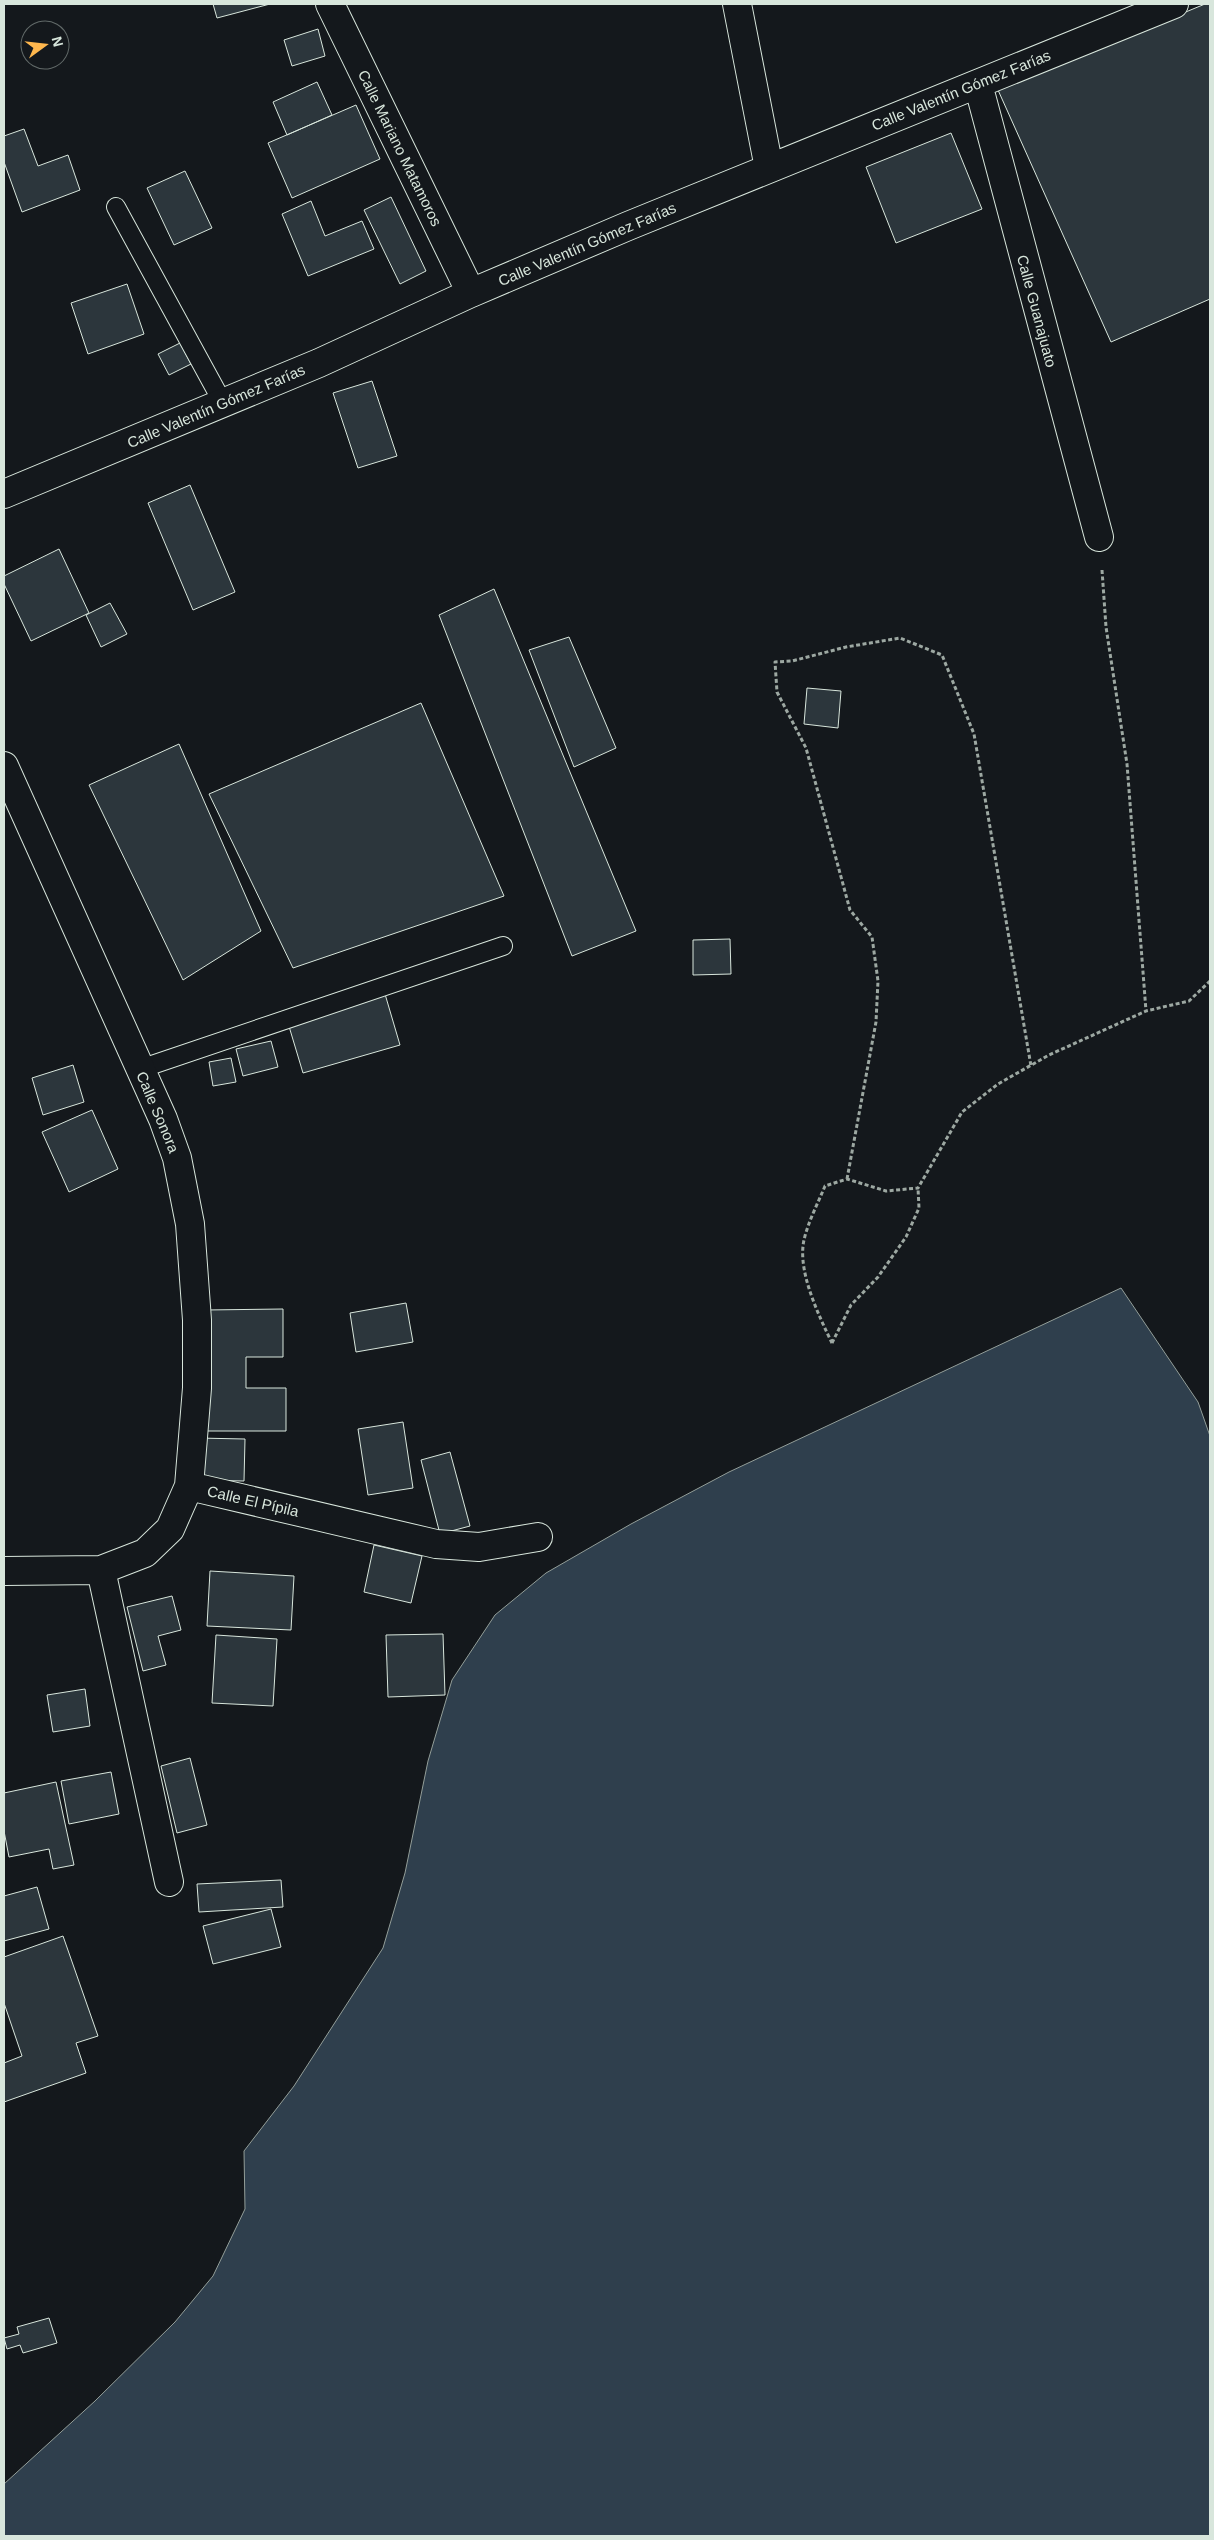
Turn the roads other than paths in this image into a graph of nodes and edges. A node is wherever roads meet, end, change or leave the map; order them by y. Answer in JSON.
{"nodes":[{"id":1,"x":330,"y":4,"type":"edge"},
{"id":2,"x":737,"y":4,"type":"edge"},
{"id":3,"x":1174,"y":4,"type":"edge"},
{"id":4,"x":978,"y":84,"type":"junction"},
{"id":5,"x":769,"y":168,"type":"junction"},
{"id":6,"x":116,"y":208,"type":"dead end"},
{"id":7,"x":470,"y":293,"type":"junction"},
{"id":8,"x":223,"y":403,"type":"junction"},
{"id":9,"x":4,"y":494,"type":"edge"},
{"id":10,"x":1099,"y":537,"type":"road end"},
{"id":11,"x":4,"y":766,"type":"edge"},
{"id":12,"x":503,"y":946,"type":"dead end"},
{"id":13,"x":140,"y":1069,"type":"junction"},
{"id":14,"x":189,"y":1486,"type":"junction"},
{"id":15,"x":538,"y":1537,"type":"dead end"},
{"id":16,"x":101,"y":1570,"type":"junction"},
{"id":17,"x":4,"y":1571,"type":"edge"},
{"id":18,"x":169,"y":1882,"type":"dead end"}],
"edges":[{"from":1,"to":7,"type":"street","name":"Calle Mariano Matamoros"},
{"from":2,"to":5,"type":"street"},
{"from":3,"to":4,"type":"street","name":"Calle Valentín Gómez Farías"},
{"from":4,"to":5,"type":"street","name":"Calle Valentín Gómez Farías"},
{"from":4,"to":10,"type":"street","name":"Calle Guanajuato"},
{"from":5,"to":7,"type":"street","name":"Calle Valentín Gómez Farías"},
{"from":6,"to":8,"type":"lane"},
{"from":7,"to":8,"type":"street","name":"Calle Valentín Gómez Farías"},
{"from":8,"to":9,"type":"street","name":"Calle Valentín Gómez Farías"},
{"from":11,"to":13,"type":"street","name":"Calle Sonora"},
{"from":12,"to":13,"type":"lane"},
{"from":13,"to":14,"type":"street","name":"Calle Sonora"},
{"from":14,"to":15,"type":"street","name":"Calle El Pípila"},
{"from":14,"to":16,"type":"street","name":"Calle El Pípila"},
{"from":16,"to":17,"type":"street","name":"Calle El Pípila"},
{"from":16,"to":18,"type":"street"}]}
